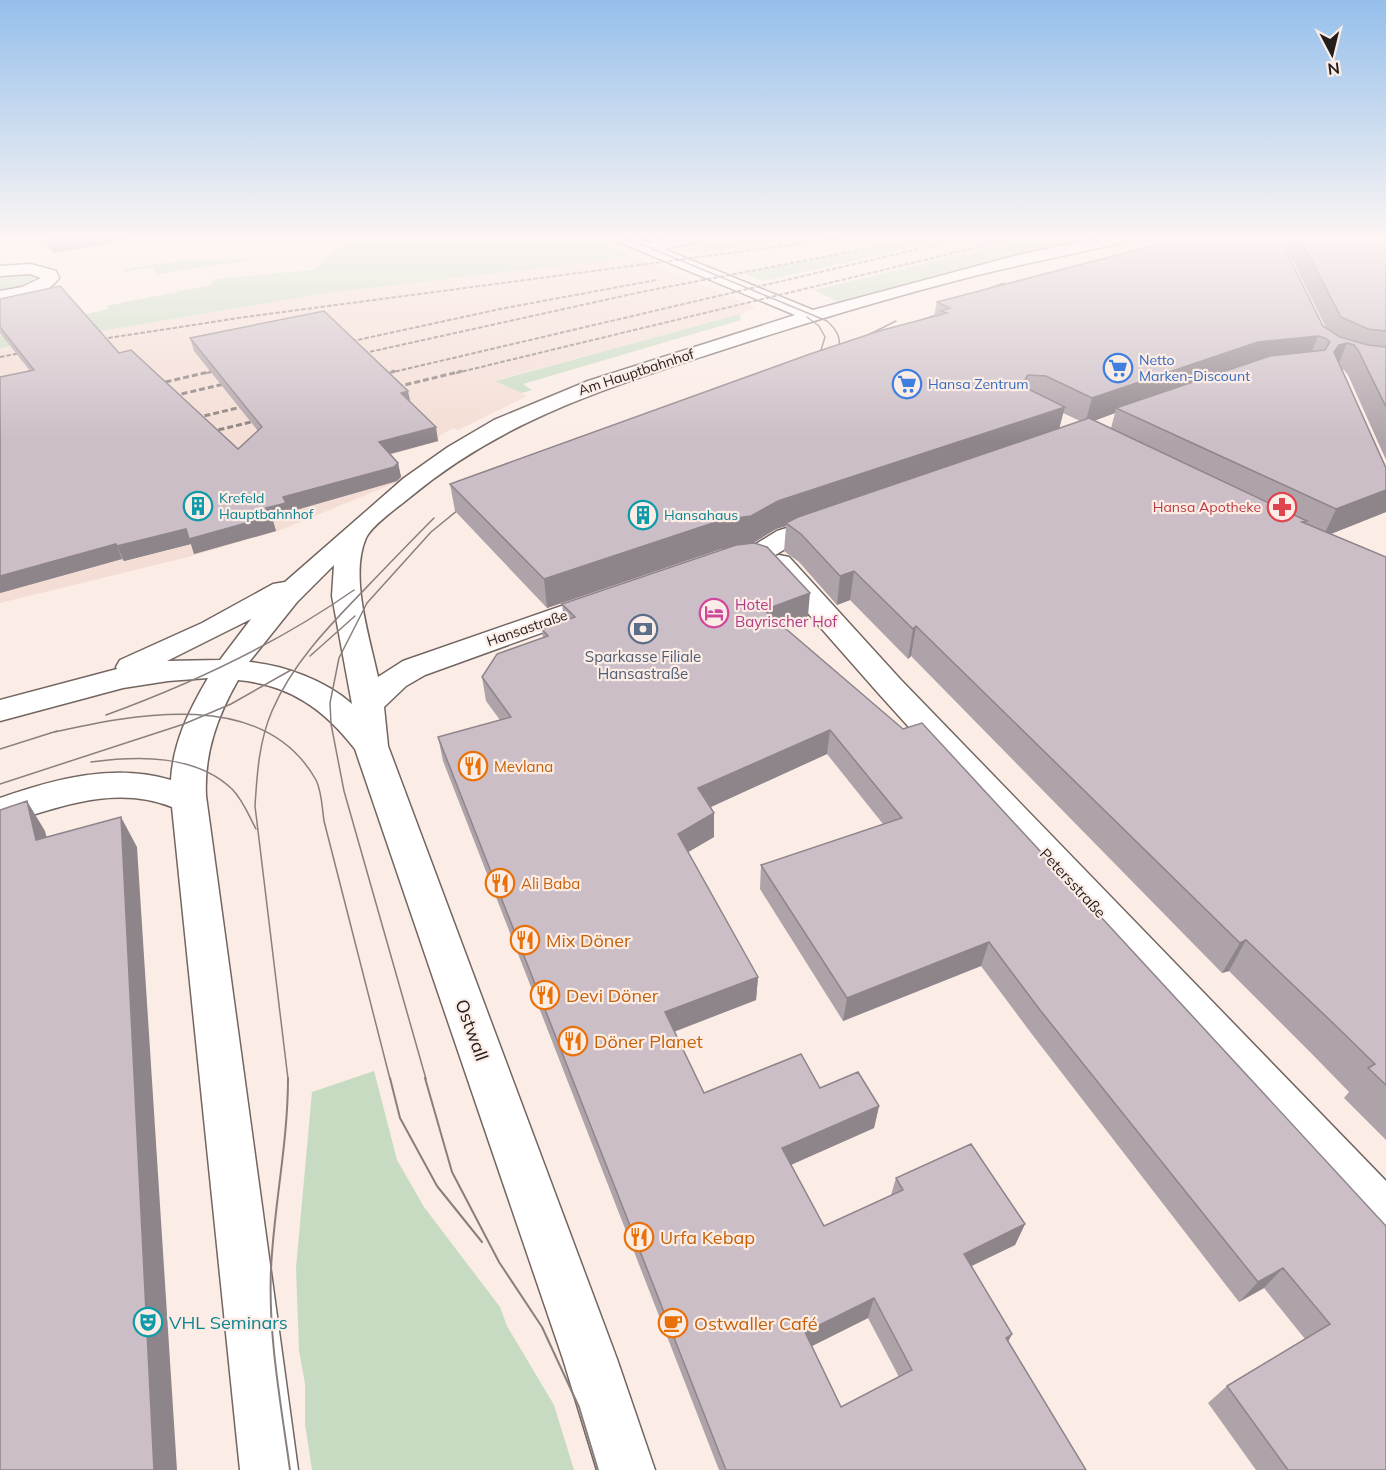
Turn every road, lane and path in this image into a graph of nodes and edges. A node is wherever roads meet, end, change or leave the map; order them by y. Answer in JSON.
{"nodes":[{"id":1,"x":787,"y":306,"type":"edge"},
{"id":2,"x":851,"y":306,"type":"edge"},
{"id":3,"x":812,"y":316,"type":"junction"},
{"id":4,"x":853,"y":514,"type":"edge"},
{"id":5,"x":354,"y":534,"type":"junction"},
{"id":6,"x":759,"y":554,"type":"junction"},
{"id":7,"x":698,"y":568,"type":"edge"},
{"id":8,"x":303,"y":579,"type":"junction"},
{"id":9,"x":632,"y":591,"type":"edge"},
{"id":10,"x":229,"y":670,"type":"junction"},
{"id":11,"x":54,"y":694,"type":"junction"},
{"id":12,"x":368,"y":704,"type":"junction"},
{"id":13,"x":0,"y":711,"type":"edge"},
{"id":14,"x":371,"y":746,"type":"junction"},
{"id":15,"x":189,"y":800,"type":"junction"},
{"id":16,"x":0,"y":812,"type":"edge"},
{"id":17,"x":1386,"y":1217,"type":"edge"},
{"id":18,"x":269,"y":1470,"type":"edge"},
{"id":19,"x":626,"y":1470,"type":"edge"}],
"edges":[{"from":1,"to":3,"type":"street"},
{"from":2,"to":3,"type":"street","name":"Am Hauptbahnhof"},
{"from":3,"to":5,"type":"street","name":"Am Hauptbahnhof"},
{"from":4,"to":6,"type":"street"},
{"from":5,"to":8,"type":"street","name":"Am Hauptbahnhof"},
{"from":5,"to":12,"type":"street","name":"Ostwall"},
{"from":6,"to":7,"type":"street"},
{"from":6,"to":17,"type":"street","name":"Petersstraße"},
{"from":8,"to":10,"type":"street"},
{"from":8,"to":11,"type":"street"},
{"from":9,"to":12,"type":"street","name":"Hansastraße"},
{"from":10,"to":11,"type":"street"},
{"from":10,"to":14,"type":"street"},
{"from":10,"to":15,"type":"street"},
{"from":11,"to":13,"type":"street"},
{"from":12,"to":14,"type":"street","name":"Ostwall"},
{"from":14,"to":19,"type":"street","name":"Ostwall"},
{"from":15,"to":16,"type":"street"},
{"from":15,"to":18,"type":"street"}]}
